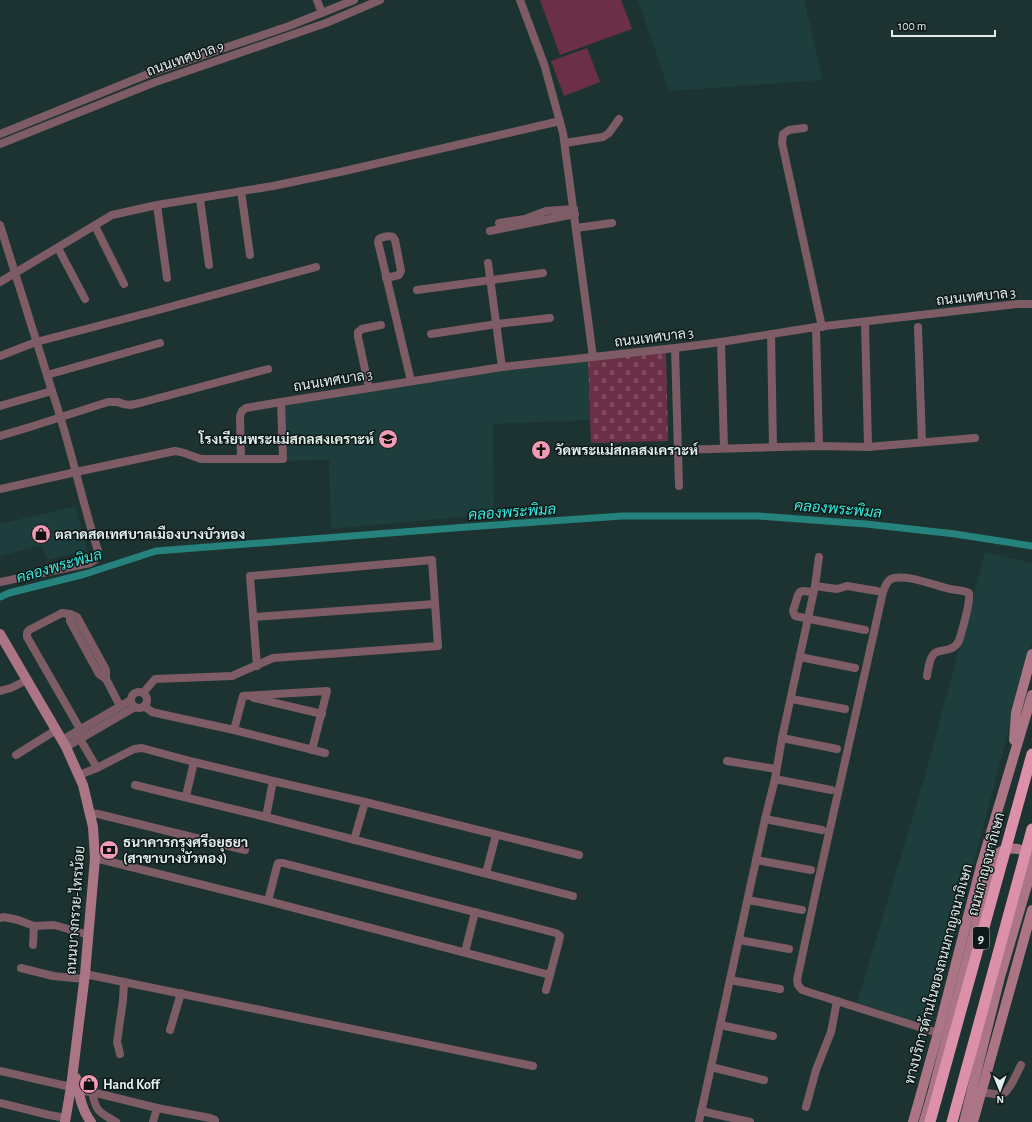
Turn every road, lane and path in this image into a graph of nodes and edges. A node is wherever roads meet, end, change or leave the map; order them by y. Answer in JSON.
{"nodes":[{"id":1,"x":317,"y":0,"type":"edge"},
{"id":2,"x":354,"y":0,"type":"edge"},
{"id":3,"x":380,"y":0,"type":"edge"},
{"id":4,"x":520,"y":0,"type":"edge"},
{"id":5,"x":322,"y":14,"type":"junction"},
{"id":6,"x":619,"y":119,"type":"dead end"},
{"id":7,"x":560,"y":121,"type":"junction"},
{"id":8,"x":804,"y":128,"type":"dead end"},
{"id":9,"x":0,"y":134,"type":"edge"},
{"id":10,"x":565,"y":143,"type":"junction"},
{"id":11,"x":0,"y":144,"type":"edge"},
{"id":12,"x":240,"y":191,"type":"junction"},
{"id":13,"x":200,"y":199,"type":"junction"},
{"id":14,"x":157,"y":205,"type":"junction"},
{"id":15,"x":574,"y":212,"type":"junction"},
{"id":16,"x":499,"y":223,"type":"dead end"},
{"id":17,"x":612,"y":223,"type":"dead end"},
{"id":18,"x":0,"y":226,"type":"edge"},
{"id":19,"x":95,"y":226,"type":"junction"},
{"id":20,"x":576,"y":228,"type":"junction"},
{"id":21,"x":490,"y":231,"type":"dead end"},
{"id":22,"x":58,"y":248,"type":"junction"},
{"id":23,"x":250,"y":255,"type":"dead end"},
{"id":24,"x":488,"y":263,"type":"dead end"},
{"id":25,"x":209,"y":265,"type":"dead end"},
{"id":26,"x":316,"y":267,"type":"dead end"},
{"id":27,"x":543,"y":273,"type":"dead end"},
{"id":28,"x":15,"y":274,"type":"junction"},
{"id":29,"x":167,"y":278,"type":"dead end"},
{"id":30,"x":386,"y":278,"type":"junction"},
{"id":31,"x":490,"y":280,"type":"junction"},
{"id":32,"x":0,"y":282,"type":"edge"},
{"id":33,"x":124,"y":284,"type":"dead end"},
{"id":34,"x":417,"y":290,"type":"dead end"},
{"id":35,"x":85,"y":299,"type":"dead end"},
{"id":36,"x":1032,"y":304,"type":"edge"},
{"id":37,"x":550,"y":318,"type":"dead end"},
{"id":38,"x":865,"y":322,"type":"junction"},
{"id":39,"x":381,"y":324,"type":"dead end"},
{"id":40,"x":497,"y":324,"type":"junction"},
{"id":41,"x":819,"y":327,"type":"junction"},
{"id":42,"x":918,"y":327,"type":"dead end"},
{"id":43,"x":431,"y":334,"type":"dead end"},
{"id":44,"x":771,"y":334,"type":"junction"},
{"id":45,"x":36,"y":342,"type":"junction"},
{"id":46,"x":721,"y":342,"type":"junction"},
{"id":47,"x":160,"y":344,"type":"dead end"},
{"id":48,"x":675,"y":348,"type":"junction"},
{"id":49,"x":0,"y":356,"type":"edge"},
{"id":50,"x":593,"y":357,"type":"junction"},
{"id":51,"x":502,"y":367,"type":"junction"},
{"id":52,"x":268,"y":369,"type":"dead end"},
{"id":53,"x":47,"y":375,"type":"junction"},
{"id":54,"x":411,"y":381,"type":"junction"},
{"id":55,"x":369,"y":388,"type":"junction"},
{"id":56,"x":52,"y":391,"type":"junction"},
{"id":57,"x":281,"y":402,"type":"junction"},
{"id":58,"x":0,"y":406,"type":"edge"},
{"id":59,"x":61,"y":417,"type":"junction"},
{"id":60,"x":0,"y":436,"type":"edge"},
{"id":61,"x":975,"y":438,"type":"dead end"},
{"id":62,"x":922,"y":442,"type":"junction"},
{"id":63,"x":773,"y":446,"type":"junction"},
{"id":64,"x":819,"y":446,"type":"junction"},
{"id":65,"x":868,"y":447,"type":"junction"},
{"id":66,"x":724,"y":448,"type":"junction"},
{"id":67,"x":678,"y":450,"type":"junction"},
{"id":68,"x":241,"y":459,"type":"junction"},
{"id":69,"x":76,"y":472,"type":"junction"},
{"id":70,"x":679,"y":486,"type":"dead end"},
{"id":71,"x":0,"y":489,"type":"edge"},
{"id":72,"x":820,"y":557,"type":"dead end"},
{"id":73,"x":0,"y":582,"type":"edge"},
{"id":74,"x":814,"y":589,"type":"junction"},
{"id":75,"x":877,"y":591,"type":"dead end"},
{"id":76,"x":435,"y":604,"type":"junction"},
{"id":77,"x":253,"y":617,"type":"junction"},
{"id":78,"x":808,"y":619,"type":"junction"},
{"id":79,"x":865,"y":630,"type":"dead end"},
{"id":80,"x":1,"y":638,"type":"edge"},
{"id":81,"x":1032,"y":654,"type":"edge"},
{"id":82,"x":800,"y":657,"type":"junction"},
{"id":83,"x":257,"y":666,"type":"junction"},
{"id":84,"x":855,"y":668,"type":"dead end"},
{"id":85,"x":927,"y":676,"type":"dead end"},
{"id":86,"x":27,"y":680,"type":"junction"},
{"id":87,"x":0,"y":691,"type":"edge"},
{"id":88,"x":143,"y":693,"type":"junction"},
{"id":89,"x":1032,"y":695,"type":"edge"},
{"id":90,"x":243,"y":696,"type":"junction"},
{"id":91,"x":791,"y":699,"type":"junction"},
{"id":92,"x":133,"y":704,"type":"junction"},
{"id":93,"x":120,"y":706,"type":"junction"},
{"id":94,"x":144,"y":706,"type":"junction"},
{"id":95,"x":845,"y":709,"type":"dead end"},
{"id":96,"x":322,"y":714,"type":"junction"},
{"id":97,"x":56,"y":730,"type":"junction"},
{"id":98,"x":234,"y":730,"type":"junction"},
{"id":99,"x":80,"y":734,"type":"junction"},
{"id":100,"x":782,"y":738,"type":"junction"},
{"id":101,"x":64,"y":744,"type":"junction"},
{"id":102,"x":837,"y":749,"type":"dead end"},
{"id":103,"x":312,"y":750,"type":"junction"},
{"id":104,"x":325,"y":753,"type":"dead end"},
{"id":105,"x":1032,"y":754,"type":"edge"},
{"id":106,"x":16,"y":755,"type":"dead end"},
{"id":107,"x":727,"y":761,"type":"dead end"},
{"id":108,"x":194,"y":762,"type":"junction"},
{"id":109,"x":1012,"y":762,"type":"junction"},
{"id":110,"x":97,"y":768,"type":"junction"},
{"id":111,"x":776,"y":770,"type":"junction"},
{"id":112,"x":79,"y":775,"type":"junction"},
{"id":113,"x":775,"y":779,"type":"junction"},
{"id":114,"x":273,"y":781,"type":"junction"},
{"id":115,"x":135,"y":784,"type":"dead end"},
{"id":116,"x":831,"y":790,"type":"dead end"},
{"id":117,"x":186,"y":796,"type":"junction"},
{"id":118,"x":365,"y":802,"type":"junction"},
{"id":119,"x":90,"y":813,"type":"junction"},
{"id":120,"x":266,"y":817,"type":"junction"},
{"id":121,"x":765,"y":819,"type":"junction"},
{"id":122,"x":1032,"y":829,"type":"edge"},
{"id":123,"x":822,"y":830,"type":"dead end"},
{"id":124,"x":496,"y":835,"type":"junction"},
{"id":125,"x":354,"y":840,"type":"junction"},
{"id":126,"x":245,"y":850,"type":"dead end"},
{"id":127,"x":579,"y":855,"type":"dead end"},
{"id":128,"x":95,"y":858,"type":"junction"},
{"id":129,"x":756,"y":860,"type":"junction"},
{"id":130,"x":1032,"y":867,"type":"edge"},
{"id":131,"x":811,"y":870,"type":"dead end"},
{"id":132,"x":486,"y":873,"type":"junction"},
{"id":133,"x":573,"y":896,"type":"dead end"},
{"id":134,"x":748,"y":900,"type":"junction"},
{"id":135,"x":268,"y":901,"type":"junction"},
{"id":136,"x":802,"y":910,"type":"dead end"},
{"id":137,"x":1032,"y":910,"type":"edge"},
{"id":138,"x":474,"y":912,"type":"junction"},
{"id":139,"x":0,"y":918,"type":"edge"},
{"id":140,"x":1030,"y":921,"type":"edge"},
{"id":141,"x":34,"y":926,"type":"junction"},
{"id":142,"x":89,"y":935,"type":"junction"},
{"id":143,"x":739,"y":940,"type":"junction"},
{"id":144,"x":33,"y":945,"type":"dead end"},
{"id":145,"x":789,"y":949,"type":"dead end"},
{"id":146,"x":465,"y":952,"type":"junction"},
{"id":147,"x":21,"y":968,"type":"dead end"},
{"id":148,"x":550,"y":975,"type":"junction"},
{"id":149,"x":85,"y":977,"type":"junction"},
{"id":150,"x":730,"y":980,"type":"junction"},
{"id":151,"x":124,"y":982,"type":"junction"},
{"id":152,"x":780,"y":989,"type":"dead end"},
{"id":153,"x":546,"y":990,"type":"dead end"},
{"id":154,"x":181,"y":994,"type":"junction"},
{"id":155,"x":837,"y":1001,"type":"junction"},
{"id":156,"x":720,"y":1025,"type":"junction"},
{"id":157,"x":170,"y":1030,"type":"dead end"},
{"id":158,"x":938,"y":1033,"type":"junction"},
{"id":159,"x":773,"y":1036,"type":"dead end"},
{"id":160,"x":120,"y":1054,"type":"dead end"},
{"id":161,"x":1021,"y":1065,"type":"dead end"},
{"id":162,"x":533,"y":1066,"type":"dead end"},
{"id":163,"x":711,"y":1067,"type":"junction"},
{"id":164,"x":0,"y":1071,"type":"edge"},
{"id":165,"x":764,"y":1080,"type":"dead end"},
{"id":166,"x":75,"y":1089,"type":"junction"},
{"id":167,"x":92,"y":1092,"type":"junction"},
{"id":168,"x":982,"y":1092,"type":"junction"},
{"id":169,"x":0,"y":1103,"type":"edge"},
{"id":170,"x":806,"y":1107,"type":"dead end"},
{"id":171,"x":157,"y":1108,"type":"junction"},
{"id":172,"x":701,"y":1111,"type":"junction"},
{"id":173,"x":65,"y":1120,"type":"edge"},
{"id":174,"x":91,"y":1122,"type":"edge"},
{"id":175,"x":116,"y":1122,"type":"edge"},
{"id":176,"x":153,"y":1122,"type":"edge"},
{"id":177,"x":215,"y":1122,"type":"edge"},
{"id":178,"x":699,"y":1122,"type":"edge"},
{"id":179,"x":750,"y":1122,"type":"edge"},
{"id":180,"x":913,"y":1122,"type":"edge"},
{"id":181,"x":924,"y":1122,"type":"edge"},
{"id":182,"x":930,"y":1122,"type":"edge"},
{"id":183,"x":952,"y":1122,"type":"edge"},
{"id":184,"x":964,"y":1122,"type":"edge"},
{"id":185,"x":974,"y":1122,"type":"edge"}],
"edges":[{"from":1,"to":5,"type":"street"},
{"from":2,"to":5,"type":"street","name":"ถนนเทศบาล 9"},
{"from":3,"to":11,"type":"street","name":"ถนนเทศบาล 9"},
{"from":4,"to":7,"type":"street"},
{"from":5,"to":9,"type":"street","name":"ถนนเทศบาล 9"},
{"from":6,"to":10,"type":"street"},
{"from":7,"to":10,"type":"street"},
{"from":7,"to":12,"type":"street"},
{"from":8,"to":41,"type":"street"},
{"from":10,"to":15,"type":"street"},
{"from":12,"to":13,"type":"street"},
{"from":12,"to":23,"type":"street"},
{"from":13,"to":14,"type":"street"},
{"from":13,"to":25,"type":"street"},
{"from":14,"to":19,"type":"street"},
{"from":14,"to":29,"type":"street"},
{"from":15,"to":16,"type":"street"},
{"from":15,"to":20,"type":"street"},
{"from":15,"to":21,"type":"street"},
{"from":17,"to":20,"type":"street"},
{"from":18,"to":28,"type":"street"},
{"from":19,"to":22,"type":"street"},
{"from":19,"to":33,"type":"street"},
{"from":20,"to":50,"type":"street"},
{"from":22,"to":28,"type":"street"},
{"from":22,"to":35,"type":"street"},
{"from":24,"to":31,"type":"street"},
{"from":26,"to":45,"type":"street"},
{"from":27,"to":31,"type":"street"},
{"from":28,"to":32,"type":"street"},
{"from":28,"to":45,"type":"street"},
{"from":30,"to":30,"type":"street"},
{"from":30,"to":54,"type":"street"},
{"from":31,"to":34,"type":"street"},
{"from":31,"to":40,"type":"street"},
{"from":36,"to":38,"type":"street","name":"ถนนเทศบาล 3"},
{"from":37,"to":40,"type":"street"},
{"from":38,"to":41,"type":"street","name":"ถนนเทศบาล 3"},
{"from":38,"to":65,"type":"street"},
{"from":39,"to":55,"type":"street"},
{"from":40,"to":43,"type":"street"},
{"from":40,"to":51,"type":"street"},
{"from":41,"to":44,"type":"street","name":"ถนนเทศบาล 3"},
{"from":41,"to":64,"type":"street"},
{"from":42,"to":62,"type":"street"},
{"from":44,"to":46,"type":"street","name":"ถนนเทศบาล 3"},
{"from":44,"to":63,"type":"street"},
{"from":45,"to":49,"type":"street"},
{"from":45,"to":53,"type":"street"},
{"from":46,"to":48,"type":"street","name":"ถนนเทศบาล 3"},
{"from":46,"to":66,"type":"street"},
{"from":47,"to":53,"type":"street"},
{"from":48,"to":50,"type":"street","name":"ถนนเทศบาล 3"},
{"from":48,"to":67,"type":"street"},
{"from":50,"to":51,"type":"street","name":"ถนนเทศบาล 3"},
{"from":51,"to":54,"type":"street","name":"ถนนเทศบาล 3"},
{"from":52,"to":59,"type":"street"},
{"from":53,"to":56,"type":"street"},
{"from":54,"to":55,"type":"street","name":"ถนนเทศบาล 3"},
{"from":55,"to":57,"type":"street","name":"ถนนเทศบาล 3"},
{"from":56,"to":58,"type":"street"},
{"from":56,"to":59,"type":"street"},
{"from":57,"to":68,"type":"street","name":"ถนนเทศบาล 3"},
{"from":57,"to":68,"type":"street","name":"ถนนเทศบาล 3"},
{"from":59,"to":60,"type":"street"},
{"from":59,"to":69,"type":"street"},
{"from":61,"to":62,"type":"street"},
{"from":62,"to":65,"type":"street"},
{"from":63,"to":64,"type":"street"},
{"from":63,"to":66,"type":"street"},
{"from":64,"to":65,"type":"street"},
{"from":66,"to":67,"type":"street"},
{"from":67,"to":70,"type":"street"},
{"from":68,"to":69,"type":"street","name":"ถนนเทศบาล 3"},
{"from":69,"to":71,"type":"street","name":"ถนนเทศบาล 3"},
{"from":69,"to":73,"type":"street"},
{"from":72,"to":74,"type":"street"},
{"from":74,"to":75,"type":"street"},
{"from":74,"to":78,"type":"street"},
{"from":74,"to":78,"type":"street"},
{"from":76,"to":77,"type":"street"},
{"from":76,"to":77,"type":"street"},
{"from":76,"to":83,"type":"street"},
{"from":77,"to":83,"type":"street"},
{"from":78,"to":79,"type":"street"},
{"from":78,"to":82,"type":"street"},
{"from":80,"to":86,"type":"main road","name":"ถนนบางกรวย-ไทรน้อย"},
{"from":81,"to":109,"type":"main road"},
{"from":82,"to":84,"type":"street"},
{"from":82,"to":91,"type":"street"},
{"from":83,"to":88,"type":"street"},
{"from":85,"to":155,"type":"street"},
{"from":86,"to":87,"type":"street"},
{"from":86,"to":97,"type":"main road","name":"ถนนบางกรวย-ไทรน้อย"},
{"from":88,"to":92,"type":"street"},
{"from":88,"to":94,"type":"street"},
{"from":89,"to":109,"type":"main road","name":"ทางบริการด้านในของถนนกาญจนาภิเษก"},
{"from":90,"to":96,"type":"street"},
{"from":90,"to":96,"type":"street"},
{"from":90,"to":98,"type":"street"},
{"from":91,"to":95,"type":"street"},
{"from":91,"to":100,"type":"street"},
{"from":92,"to":93,"type":"street"},
{"from":92,"to":94,"type":"street"},
{"from":92,"to":99,"type":"street"},
{"from":93,"to":99,"type":"street"},
{"from":93,"to":99,"type":"street"},
{"from":94,"to":98,"type":"street"},
{"from":96,"to":103,"type":"street"},
{"from":97,"to":101,"type":"main road","name":"ถนนบางกรวย-ไทรน้อย"},
{"from":97,"to":106,"type":"street"},
{"from":98,"to":103,"type":"street"},
{"from":99,"to":101,"type":"street"},
{"from":99,"to":110,"type":"street"},
{"from":100,"to":102,"type":"street"},
{"from":100,"to":111,"type":"street"},
{"from":101,"to":112,"type":"main road","name":"ถนนบางกรวย-ไทรน้อย"},
{"from":103,"to":104,"type":"street"},
{"from":105,"to":182,"type":"highway","name":"ถนนกาญจนาภิเษก","number":"9"},
{"from":107,"to":111,"type":"street"},
{"from":108,"to":110,"type":"street"},
{"from":108,"to":114,"type":"street"},
{"from":108,"to":117,"type":"street"},
{"from":109,"to":158,"type":"main road","name":"ทางบริการด้านในของถนนกาญจนาภิเษก"},
{"from":110,"to":112,"type":"street"},
{"from":111,"to":113,"type":"street"},
{"from":112,"to":119,"type":"main road","name":"ถนนบางกรวย-ไทรน้อย"},
{"from":113,"to":116,"type":"street"},
{"from":113,"to":121,"type":"street"},
{"from":114,"to":118,"type":"street"},
{"from":114,"to":120,"type":"street"},
{"from":115,"to":117,"type":"street"},
{"from":117,"to":120,"type":"street"},
{"from":118,"to":124,"type":"street"},
{"from":118,"to":125,"type":"street"},
{"from":119,"to":126,"type":"street"},
{"from":119,"to":128,"type":"main road","name":"ถนนบางกรวย-ไทรน้อย"},
{"from":120,"to":125,"type":"street"},
{"from":121,"to":123,"type":"street"},
{"from":121,"to":129,"type":"street"},
{"from":122,"to":183,"type":"highway","number":"9"},
{"from":124,"to":127,"type":"street"},
{"from":124,"to":132,"type":"street"},
{"from":125,"to":132,"type":"street"},
{"from":128,"to":135,"type":"street"},
{"from":128,"to":142,"type":"main road","name":"ถนนบางกรวย-ไทรน้อย"},
{"from":129,"to":131,"type":"street"},
{"from":129,"to":134,"type":"street"},
{"from":130,"to":181,"type":"main road"},
{"from":130,"to":184,"type":"main road"},
{"from":132,"to":133,"type":"street"},
{"from":134,"to":136,"type":"street"},
{"from":134,"to":143,"type":"street"},
{"from":135,"to":138,"type":"street"},
{"from":135,"to":146,"type":"street"},
{"from":137,"to":140,"type":"main road"},
{"from":138,"to":146,"type":"street"},
{"from":138,"to":148,"type":"street"},
{"from":139,"to":141,"type":"street"},
{"from":140,"to":168,"type":"main road"},
{"from":141,"to":142,"type":"street"},
{"from":141,"to":144,"type":"street"},
{"from":142,"to":149,"type":"main road","name":"ถนนบางกรวย-ไทรน้อย"},
{"from":143,"to":145,"type":"street"},
{"from":143,"to":150,"type":"street"},
{"from":146,"to":148,"type":"street"},
{"from":147,"to":149,"type":"street"},
{"from":148,"to":153,"type":"street"},
{"from":149,"to":151,"type":"street"},
{"from":149,"to":166,"type":"main road","name":"ถนนบางกรวย-ไทรน้อย"},
{"from":150,"to":152,"type":"street"},
{"from":150,"to":156,"type":"street"},
{"from":151,"to":154,"type":"street"},
{"from":151,"to":160,"type":"street"},
{"from":154,"to":157,"type":"street"},
{"from":154,"to":162,"type":"street"},
{"from":155,"to":158,"type":"street"},
{"from":155,"to":170,"type":"street"},
{"from":156,"to":159,"type":"street"},
{"from":156,"to":163,"type":"street"},
{"from":158,"to":180,"type":"main road","name":"ทางบริการด้านในของถนนกาญจนาภิเษก"},
{"from":161,"to":168,"type":"street"},
{"from":163,"to":165,"type":"street"},
{"from":163,"to":172,"type":"street"},
{"from":164,"to":166,"type":"street"},
{"from":166,"to":167,"type":"street"},
{"from":166,"to":173,"type":"main road","name":"ถนนบางกรวย-ไทรน้อย"},
{"from":166,"to":174,"type":"main road","name":"ถนนบางกรวย-ไทรน้อย"},
{"from":167,"to":171,"type":"street"},
{"from":167,"to":175,"type":"street"},
{"from":168,"to":185,"type":"main road"},
{"from":169,"to":173,"type":"street"},
{"from":171,"to":176,"type":"street"},
{"from":171,"to":177,"type":"street"},
{"from":172,"to":178,"type":"street"},
{"from":172,"to":179,"type":"street"}]}
